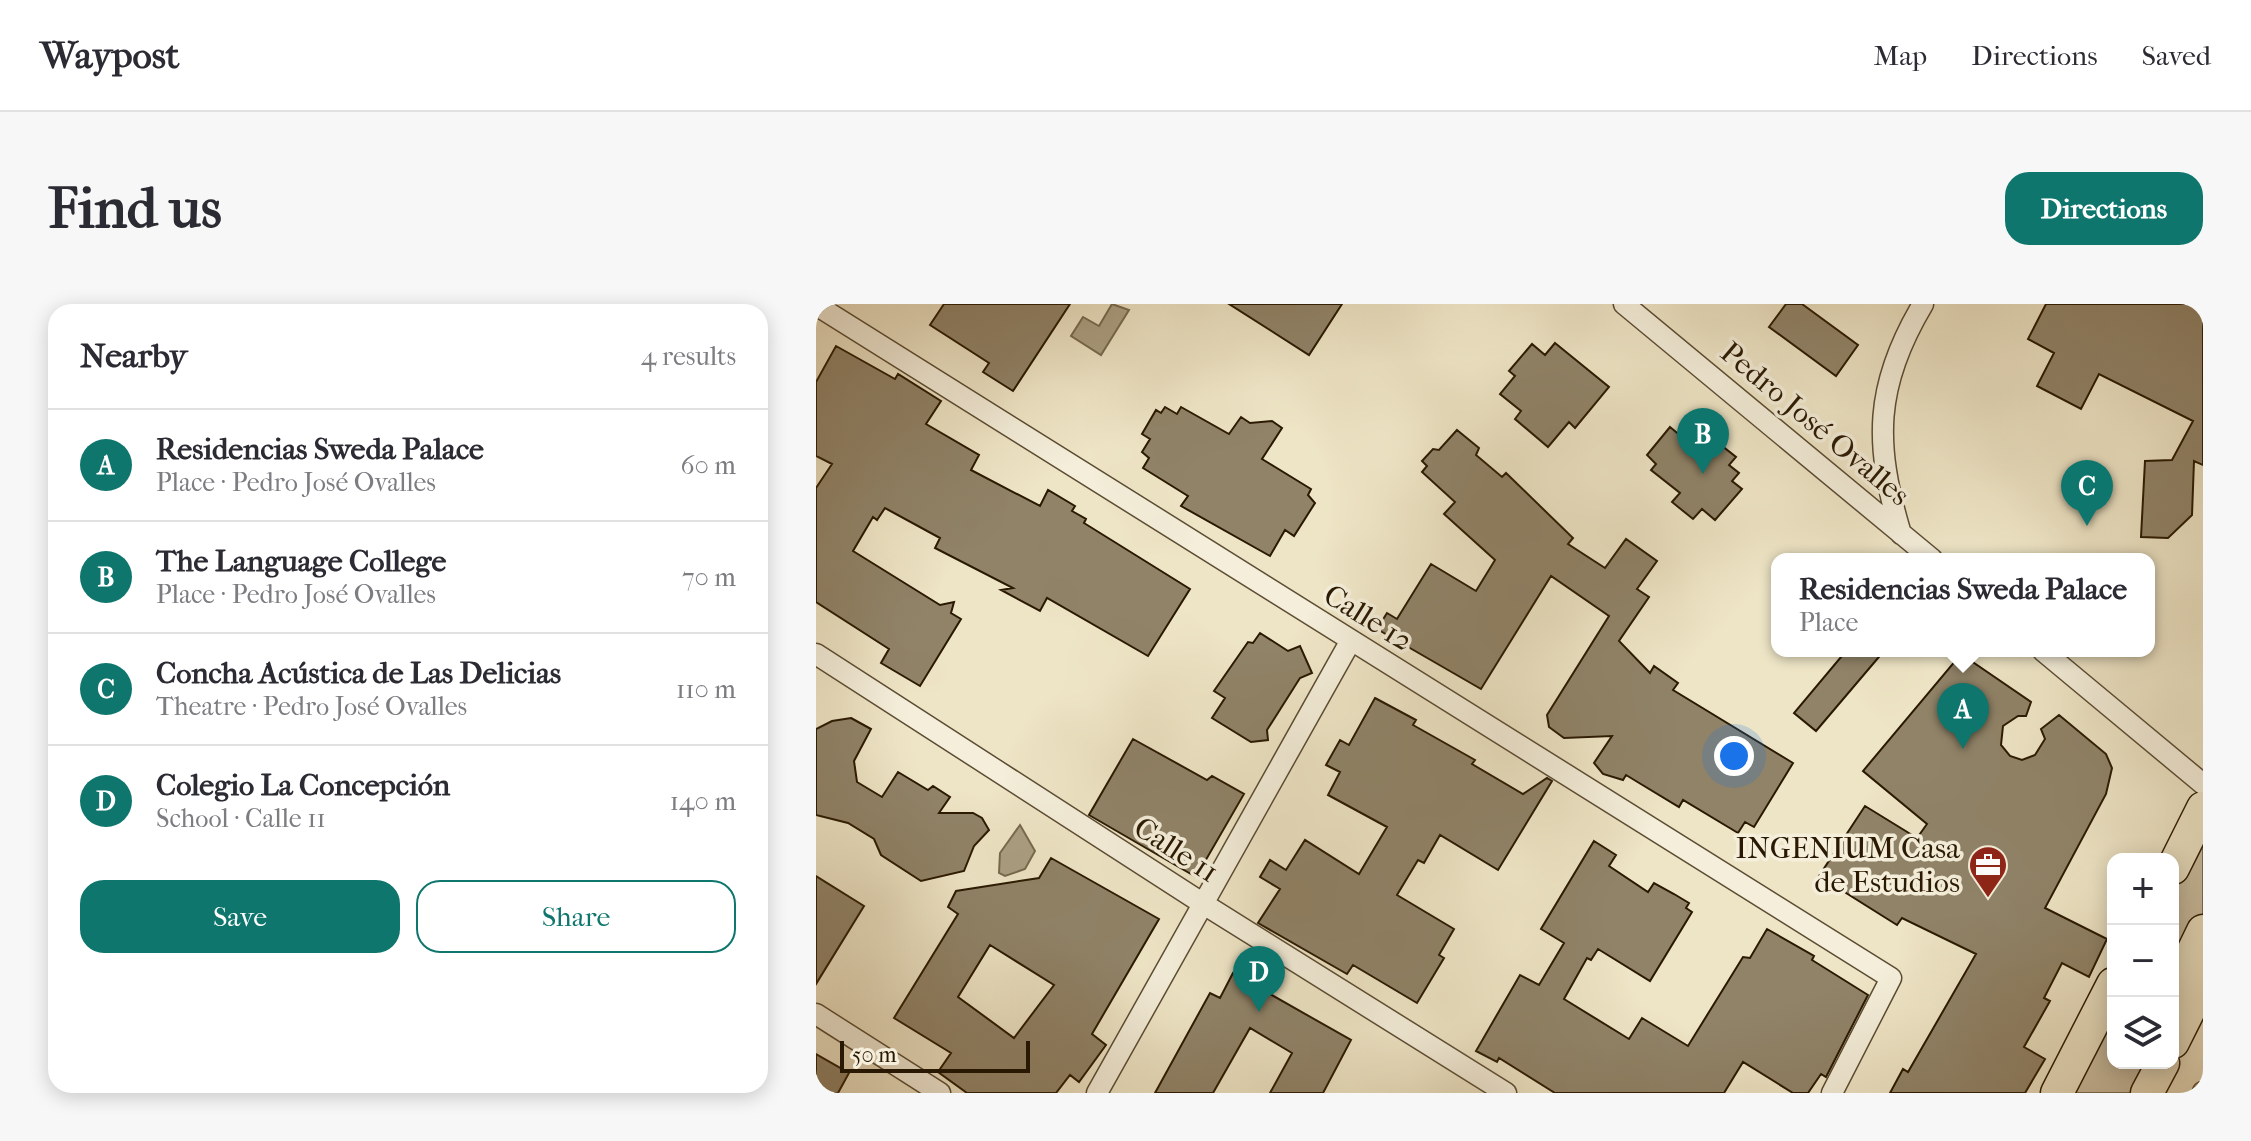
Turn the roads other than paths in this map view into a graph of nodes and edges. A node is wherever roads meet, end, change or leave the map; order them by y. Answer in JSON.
{"nodes":[{"id":1,"x":1624,"y":304,"type":"edge"},
{"id":2,"x":1923,"y":304,"type":"edge"},
{"id":3,"x":816,"y":305,"type":"edge"},
{"id":4,"x":1901,"y":534,"type":"junction"},
{"id":5,"x":1925,"y":553,"type":"edge"},
{"id":6,"x":1350,"y":642,"type":"junction"},
{"id":7,"x":816,"y":654,"type":"edge"},
{"id":8,"x":2050,"y":657,"type":"edge"},
{"id":9,"x":2203,"y":784,"type":"edge"},
{"id":10,"x":2203,"y":808,"type":"edge"},
{"id":11,"x":2179,"y":856,"type":"edge"},
{"id":12,"x":1202,"y":903,"type":"junction"},
{"id":13,"x":2203,"y":931,"type":"edge"},
{"id":14,"x":2179,"y":981,"type":"edge"},
{"id":15,"x":2203,"y":982,"type":"edge"},
{"id":16,"x":2107,"y":996,"type":"edge"},
{"id":17,"x":816,"y":1014,"type":"edge"},
{"id":18,"x":2179,"y":1030,"type":"edge"},
{"id":19,"x":2159,"y":1069,"type":"edge"},
{"id":20,"x":940,"y":1093,"type":"edge"},
{"id":21,"x":1097,"y":1093,"type":"edge"},
{"id":22,"x":1506,"y":1093,"type":"edge"},
{"id":23,"x":1832,"y":1093,"type":"edge"},
{"id":24,"x":2057,"y":1093,"type":"edge"},
{"id":25,"x":2147,"y":1093,"type":"edge"}],
"edges":[{"from":1,"to":4,"type":"street","name":"Pedro José Ovalles"},
{"from":2,"to":4,"type":"street"},
{"from":3,"to":6,"type":"street","name":"Calle 12"},
{"from":4,"to":5,"type":"street","name":"Pedro José Ovalles"},
{"from":6,"to":12,"type":"street"},
{"from":6,"to":23,"type":"street","name":"Calle 12"},
{"from":7,"to":12,"type":"street","name":"Calle 11"},
{"from":8,"to":9,"type":"street"},
{"from":10,"to":11,"type":"main road"},
{"from":12,"to":21,"type":"street"},
{"from":12,"to":22,"type":"street","name":"Calle 11"},
{"from":13,"to":14,"type":"main road"},
{"from":15,"to":18,"type":"main road"},
{"from":16,"to":24,"type":"main road"},
{"from":17,"to":20,"type":"street"},
{"from":19,"to":25,"type":"main road"}]}
